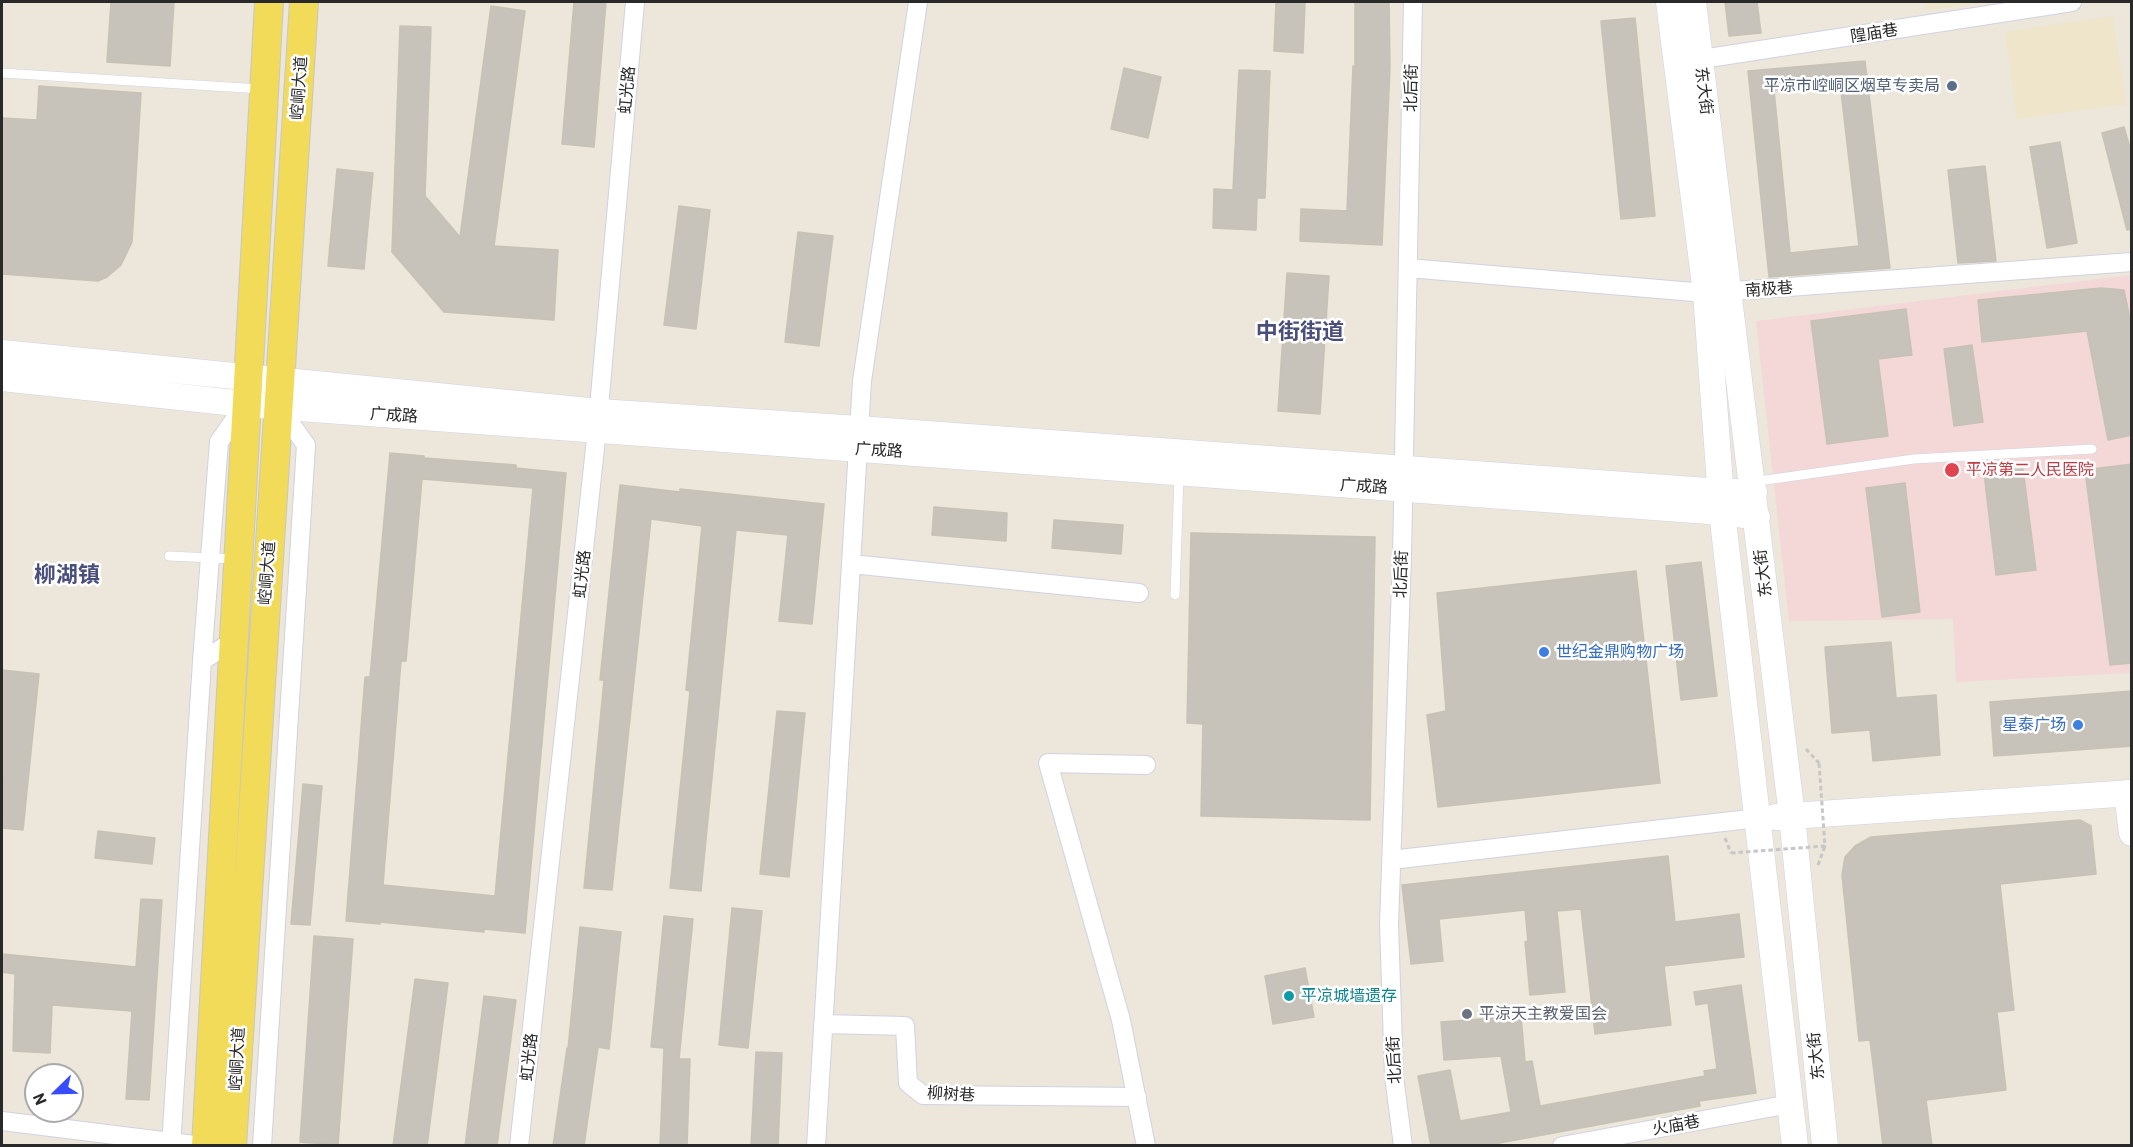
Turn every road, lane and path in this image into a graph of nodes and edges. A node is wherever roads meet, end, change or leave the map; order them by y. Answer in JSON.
{"nodes":[{"id":1,"x":269,"y":2,"type":"edge"},
{"id":2,"x":304,"y":2,"type":"edge"},
{"id":3,"x":635,"y":2,"type":"edge"},
{"id":4,"x":918,"y":2,"type":"edge"},
{"id":5,"x":1413,"y":2,"type":"edge"},
{"id":6,"x":1669,"y":2,"type":"edge"},
{"id":7,"x":1693,"y":2,"type":"edge"},
{"id":8,"x":2072,"y":2,"type":"edge"},
{"id":9,"x":1688,"y":61,"type":"junction"},
{"id":10,"x":2,"y":73,"type":"edge"},
{"id":11,"x":264,"y":89,"type":"junction"},
{"id":12,"x":2132,"y":262,"type":"edge"},
{"id":13,"x":1408,"y":268,"type":"junction"},
{"id":14,"x":1717,"y":292,"type":"junction"},
{"id":15,"x":2,"y":353,"type":"edge"},
{"id":16,"x":2,"y":378,"type":"edge"},
{"id":17,"x":246,"y":390,"type":"junction"},
{"id":18,"x":279,"y":393,"type":"junction"},
{"id":19,"x":598,"y":421,"type":"junction"},
{"id":20,"x":859,"y":439,"type":"junction"},
{"id":21,"x":2092,"y":449,"type":"dead end"},
{"id":22,"x":1179,"y":472,"type":"junction"},
{"id":23,"x":1404,"y":479,"type":"junction"},
{"id":24,"x":1754,"y":497,"type":"junction"},
{"id":25,"x":1722,"y":502,"type":"junction"},
{"id":26,"x":169,"y":556,"type":"dead end"},
{"id":27,"x":223,"y":559,"type":"junction"},
{"id":28,"x":851,"y":564,"type":"junction"},
{"id":29,"x":1139,"y":593,"type":"dead end"},
{"id":30,"x":1175,"y":594,"type":"dead end"},
{"id":31,"x":232,"y":641,"type":"junction"},
{"id":32,"x":202,"y":661,"type":"junction"},
{"id":33,"x":1819,"y":763,"type":"dead end"},
{"id":34,"x":1146,"y":765,"type":"dead end"},
{"id":35,"x":2129,"y":793,"type":"edge"},
{"id":36,"x":1792,"y":816,"type":"junction"},
{"id":37,"x":1758,"y":818,"type":"junction"},
{"id":38,"x":2132,"y":833,"type":"edge"},
{"id":39,"x":1731,"y":853,"type":"dead end"},
{"id":40,"x":1391,"y":860,"type":"junction"},
{"id":41,"x":823,"y":1024,"type":"junction"},
{"id":42,"x":1137,"y":1097,"type":"junction"},
{"id":43,"x":1790,"y":1104,"type":"junction"},
{"id":44,"x":2,"y":1121,"type":"edge"},
{"id":45,"x":171,"y":1144,"type":"edge"},
{"id":46,"x":204,"y":1146,"type":"edge"},
{"id":47,"x":232,"y":1146,"type":"edge"},
{"id":48,"x":262,"y":1146,"type":"edge"},
{"id":49,"x":519,"y":1146,"type":"edge"},
{"id":50,"x":816,"y":1146,"type":"edge"},
{"id":51,"x":1146,"y":1146,"type":"edge"},
{"id":52,"x":1403,"y":1146,"type":"edge"},
{"id":53,"x":1562,"y":1146,"type":"edge"},
{"id":54,"x":1795,"y":1146,"type":"edge"},
{"id":55,"x":1826,"y":1146,"type":"edge"}],
"edges":[{"from":1,"to":11,"type":"main road","name":"崆峒大道"},
{"from":2,"to":18,"type":"main road","name":"崆峒大道"},
{"from":3,"to":19,"type":"street","name":"虹光路"},
{"from":4,"to":20,"type":"street"},
{"from":5,"to":13,"type":"street","name":"北后街"},
{"from":6,"to":9,"type":"main road","name":"东大街"},
{"from":7,"to":9,"type":"main road","name":"东大街"},
{"from":8,"to":9,"type":"street","name":"隍庙巷"},
{"from":9,"to":14,"type":"main road","name":"东大街"},
{"from":10,"to":11,"type":"lane"},
{"from":11,"to":17,"type":"main road","name":"崆峒大道"},
{"from":12,"to":14,"type":"street","name":"南极巷"},
{"from":13,"to":14,"type":"street","name":"南极巷"},
{"from":13,"to":23,"type":"street","name":"北后街"},
{"from":14,"to":24,"type":"main road","name":"东大街"},
{"from":14,"to":25,"type":"main road","name":"东大街"},
{"from":15,"to":17,"type":"main road","name":"广成路"},
{"from":16,"to":17,"type":"main road","name":"广成路"},
{"from":17,"to":18,"type":"main road","name":"广成路"},
{"from":17,"to":27,"type":"main road","name":"崆峒大道"},
{"from":18,"to":19,"type":"main road","name":"广成路"},
{"from":18,"to":47,"type":"main road","name":"崆峒大道"},
{"from":18,"to":48,"type":"street"},
{"from":19,"to":20,"type":"main road","name":"广成路"},
{"from":19,"to":49,"type":"street","name":"虹光路"},
{"from":20,"to":22,"type":"main road","name":"广成路"},
{"from":20,"to":23,"type":"main road","name":"广成路"},
{"from":20,"to":28,"type":"street"},
{"from":21,"to":24,"type":"lane"},
{"from":22,"to":23,"type":"main road","name":"广成路"},
{"from":22,"to":30,"type":"lane"},
{"from":23,"to":25,"type":"main road","name":"广成路"},
{"from":23,"to":40,"type":"street","name":"北后街"},
{"from":24,"to":25,"type":"main road","name":"广成路"},
{"from":24,"to":36,"type":"main road","name":"东大街"},
{"from":25,"to":37,"type":"main road","name":"东大街"},
{"from":26,"to":27,"type":"lane"},
{"from":27,"to":31,"type":"main road","name":"崆峒大道"},
{"from":27,"to":32,"type":"street"},
{"from":28,"to":29,"type":"street"},
{"from":28,"to":41,"type":"street"},
{"from":31,"to":32,"type":"street"},
{"from":31,"to":46,"type":"main road","name":"崆峒大道"},
{"from":32,"to":45,"type":"street"},
{"from":33,"to":39,"type":"path","bridge":true},
{"from":34,"to":42,"type":"street"},
{"from":35,"to":36,"type":"main road"},
{"from":35,"to":38,"type":"main road"},
{"from":36,"to":37,"type":"main road"},
{"from":36,"to":55,"type":"main road","name":"东大街"},
{"from":37,"to":40,"type":"street"},
{"from":37,"to":43,"type":"main road","name":"东大街"},
{"from":40,"to":52,"type":"street","name":"北后街"},
{"from":41,"to":42,"type":"street","name":"柳树巷"},
{"from":41,"to":50,"type":"street"},
{"from":42,"to":51,"type":"street"},
{"from":43,"to":53,"type":"street","name":"火庙巷"},
{"from":43,"to":54,"type":"main road","name":"东大街"},
{"from":44,"to":45,"type":"street"},
{"from":45,"to":46,"type":"street"}]}
